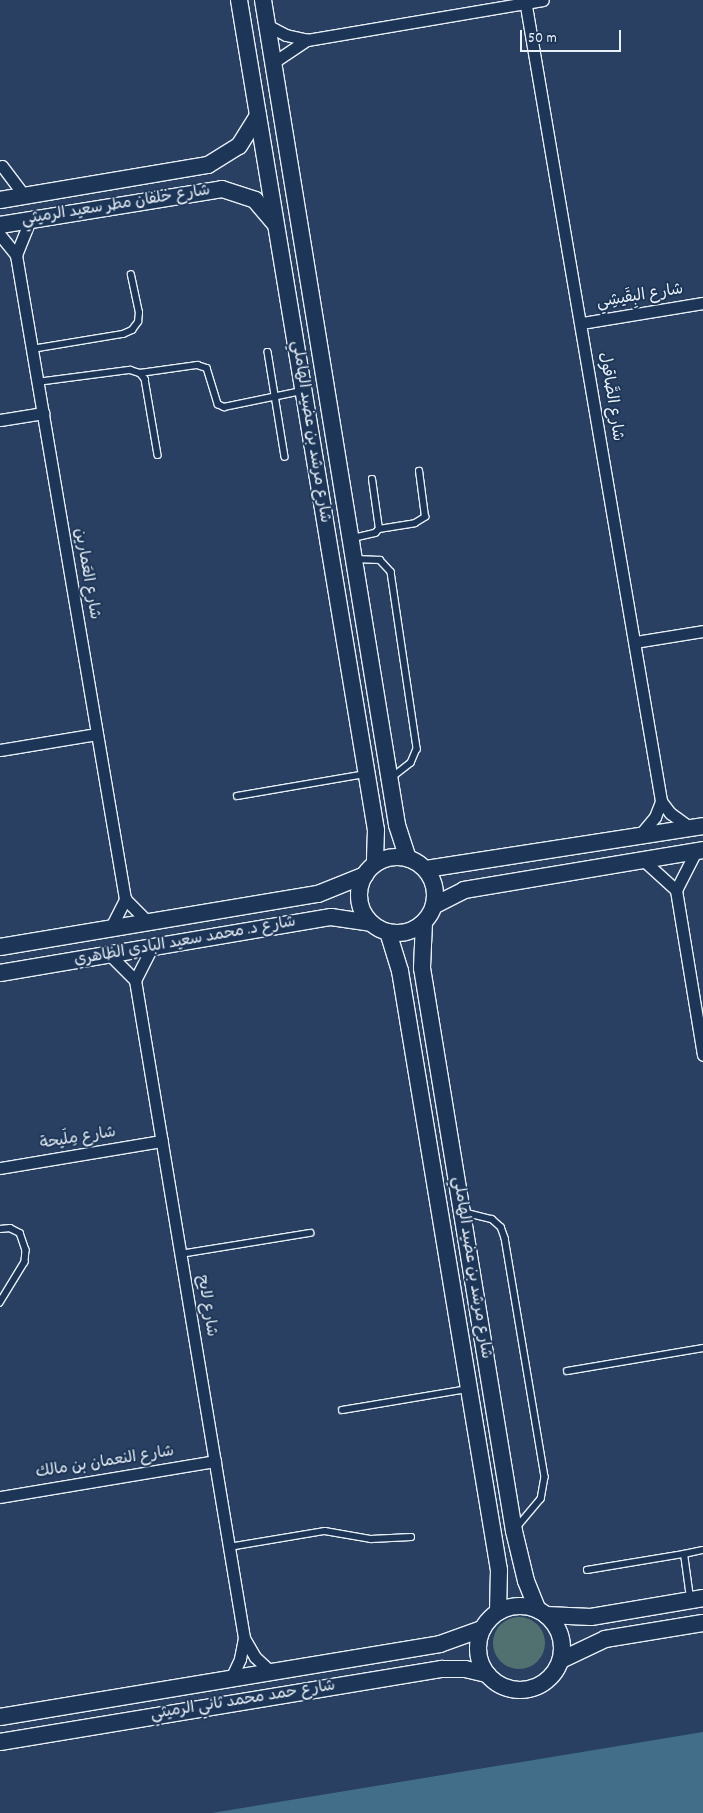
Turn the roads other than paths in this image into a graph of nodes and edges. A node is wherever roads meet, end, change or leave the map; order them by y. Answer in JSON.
{"nodes":[{"id":1,"x":239,"y":0,"type":"edge"},
{"id":2,"x":263,"y":0,"type":"edge"},
{"id":3,"x":544,"y":0,"type":"edge"},
{"id":4,"x":526,"y":2,"type":"edge"},
{"id":5,"x":268,"y":25,"type":"junction"},
{"id":6,"x":307,"y":40,"type":"junction"},
{"id":7,"x":274,"y":62,"type":"junction"},
{"id":8,"x":258,"y":116,"type":"junction"},
{"id":9,"x":1,"y":164,"type":"edge"},
{"id":10,"x":185,"y":170,"type":"junction"},
{"id":11,"x":190,"y":193,"type":"junction"},
{"id":12,"x":25,"y":196,"type":"junction"},
{"id":13,"x":0,"y":200,"type":"edge"},
{"id":14,"x":30,"y":220,"type":"junction"},
{"id":15,"x":0,"y":225,"type":"edge"},
{"id":16,"x":277,"y":227,"type":"junction"},
{"id":17,"x":0,"y":235,"type":"edge"},
{"id":18,"x":16,"y":254,"type":"junction"},
{"id":19,"x":131,"y":276,"type":"dead end"},
{"id":20,"x":703,"y":303,"type":"edge"},
{"id":21,"x":582,"y":323,"type":"junction"},
{"id":22,"x":32,"y":349,"type":"junction"},
{"id":23,"x":268,"y":352,"type":"dead end"},
{"id":24,"x":140,"y":373,"type":"junction"},
{"id":25,"x":37,"y":382,"type":"junction"},
{"id":26,"x":304,"y":391,"type":"junction"},
{"id":27,"x":275,"y":396,"type":"junction"},
{"id":28,"x":42,"y":413,"type":"junction"},
{"id":29,"x":0,"y":420,"type":"edge"},
{"id":30,"x":158,"y":455,"type":"dead end"},
{"id":31,"x":285,"y":457,"type":"dead end"},
{"id":32,"x":419,"y":471,"type":"dead end"},
{"id":33,"x":372,"y":479,"type":"dead end"},
{"id":34,"x":379,"y":529,"type":"junction"},
{"id":35,"x":351,"y":538,"type":"junction"},
{"id":36,"x":354,"y":559,"type":"junction"},
{"id":37,"x":703,"y":631,"type":"edge"},
{"id":38,"x":635,"y":642,"type":"junction"},
{"id":39,"x":97,"y":734,"type":"junction"},
{"id":40,"x":0,"y":750,"type":"edge"},
{"id":41,"x":366,"y":774,"type":"junction"},
{"id":42,"x":390,"y":779,"type":"junction"},
{"id":43,"x":237,"y":796,"type":"dead end"},
{"id":44,"x":661,"y":801,"type":"junction"},
{"id":45,"x":697,"y":827,"type":"edge"},
{"id":46,"x":639,"y":836,"type":"junction"},
{"id":47,"x":700,"y":850,"type":"edge"},
{"id":48,"x":408,"y":858,"type":"junction"},
{"id":49,"x":643,"y":860,"type":"junction"},
{"id":50,"x":426,"y":869,"type":"junction"},
{"id":51,"x":370,"y":870,"type":"junction"},
{"id":52,"x":676,"y":890,"type":"junction"},
{"id":53,"x":125,"y":898,"type":"junction"},
{"id":54,"x":434,"y":905,"type":"junction"},
{"id":55,"x":148,"y":922,"type":"junction"},
{"id":56,"x":371,"y":922,"type":"junction"},
{"id":57,"x":424,"y":922,"type":"junction"},
{"id":58,"x":110,"y":928,"type":"junction"},
{"id":59,"x":388,"y":932,"type":"junction"},
{"id":60,"x":32,"y":942,"type":"junction"},
{"id":61,"x":0,"y":947,"type":"edge"},
{"id":62,"x":152,"y":947,"type":"junction"},
{"id":63,"x":110,"y":955,"type":"junction"},
{"id":64,"x":37,"y":967,"type":"junction"},
{"id":65,"x":0,"y":973,"type":"edge"},
{"id":66,"x":135,"y":980,"type":"junction"},
{"id":67,"x":703,"y":1049,"type":"edge"},
{"id":68,"x":162,"y":1141,"type":"junction"},
{"id":69,"x":0,"y":1168,"type":"edge"},
{"id":70,"x":462,"y":1211,"type":"junction"},
{"id":71,"x":0,"y":1230,"type":"edge"},
{"id":72,"x":310,"y":1233,"type":"dead end"},
{"id":73,"x":180,"y":1254,"type":"junction"},
{"id":74,"x":0,"y":1303,"type":"edge"},
{"id":75,"x":703,"y":1348,"type":"edge"},
{"id":76,"x":567,"y":1372,"type":"dead end"},
{"id":77,"x":468,"y":1389,"type":"junction"},
{"id":78,"x":342,"y":1410,"type":"dead end"},
{"id":79,"x":215,"y":1461,"type":"junction"},
{"id":80,"x":0,"y":1497,"type":"edge"},
{"id":81,"x":514,"y":1531,"type":"junction"},
{"id":82,"x":411,"y":1537,"type":"dead end"},
{"id":83,"x":229,"y":1547,"type":"junction"},
{"id":84,"x":703,"y":1550,"type":"edge"},
{"id":85,"x":684,"y":1554,"type":"junction"},
{"id":86,"x":587,"y":1570,"type":"dead end"},
{"id":87,"x":697,"y":1599,"type":"edge"},
{"id":88,"x":498,"y":1612,"type":"junction"},
{"id":89,"x":542,"y":1612,"type":"junction"},
{"id":90,"x":703,"y":1623,"type":"edge"},
{"id":91,"x":482,"y":1629,"type":"junction"},
{"id":92,"x":244,"y":1638,"type":"junction"},
{"id":93,"x":560,"y":1660,"type":"junction"},
{"id":94,"x":270,"y":1671,"type":"junction"},
{"id":95,"x":487,"y":1674,"type":"junction"},
{"id":96,"x":231,"y":1678,"type":"junction"},
{"id":97,"x":0,"y":1717,"type":"edge"},
{"id":98,"x":0,"y":1742,"type":"edge"}],
"edges":[{"from":1,"to":8,"type":"street","name":"شارع مرشد بن عضيد الهاملي"},
{"from":2,"to":5,"type":"street","name":"شارع مرشد بن عضيد الهاملي"},
{"from":3,"to":4,"type":"street"},
{"from":4,"to":6,"type":"street"},
{"from":4,"to":21,"type":"street","name":"شارع الصَّاقول"},
{"from":5,"to":6,"type":"street"},
{"from":5,"to":7,"type":"street","name":"شارع مرشد بن عضيد الهاملي"},
{"from":6,"to":7,"type":"street"},
{"from":7,"to":35,"type":"street","name":"شارع مرشد بن عضيد الهاملي"},
{"from":8,"to":10,"type":"street","name":"شارع خلفان مطر سعيد الرميثي"},
{"from":8,"to":16,"type":"street","name":"شارع مرشد بن عضيد الهاملي"},
{"from":9,"to":12,"type":"street"},
{"from":10,"to":11,"type":"street"},
{"from":10,"to":12,"type":"street","name":"شارع خلفان مطر سعيد الرميثي"},
{"from":11,"to":14,"type":"street","name":"شارع خلفان مطر سعيد الرميثي"},
{"from":11,"to":16,"type":"street","name":"شارع خلفان مطر سعيد الرميثي"},
{"from":12,"to":13,"type":"street","name":"شارع خلفان مطر سعيد الرميثي"},
{"from":14,"to":15,"type":"street","name":"شارع خلفان مطر سعيد الرميثي"},
{"from":14,"to":18,"type":"street"},
{"from":16,"to":26,"type":"street","name":"شارع مرشد بن عضيد الهاملي"},
{"from":17,"to":18,"type":"street"},
{"from":18,"to":22,"type":"street","name":"شارع العَمارين"},
{"from":19,"to":22,"type":"lane"},
{"from":20,"to":21,"type":"street","name":"شارع البِقَيشِي"},
{"from":21,"to":38,"type":"street","name":"شارع الصَّاقول"},
{"from":22,"to":25,"type":"street","name":"شارع العَمارين"},
{"from":23,"to":27,"type":"lane"},
{"from":24,"to":25,"type":"lane"},
{"from":24,"to":27,"type":"lane"},
{"from":24,"to":30,"type":"lane"},
{"from":25,"to":28,"type":"street","name":"شارع العَمارين"},
{"from":26,"to":27,"type":"lane"},
{"from":26,"to":41,"type":"street","name":"شارع مرشد بن عضيد الهاملي"},
{"from":27,"to":31,"type":"lane"},
{"from":28,"to":29,"type":"street"},
{"from":28,"to":39,"type":"street","name":"شارع العَمارين"},
{"from":32,"to":34,"type":"lane"},
{"from":33,"to":34,"type":"lane"},
{"from":34,"to":35,"type":"lane"},
{"from":35,"to":36,"type":"street","name":"شارع مرشد بن عضيد الهاملي"},
{"from":36,"to":42,"type":"street","name":"شارع مرشد بن عضيد الهاملي"},
{"from":36,"to":42,"type":"lane"},
{"from":37,"to":38,"type":"street"},
{"from":38,"to":44,"type":"street","name":"شارع الصَّاقول"},
{"from":39,"to":40,"type":"street"},
{"from":39,"to":53,"type":"street","name":"شارع العَمارين"},
{"from":41,"to":43,"type":"lane"},
{"from":41,"to":51,"type":"street","name":"شارع مرشد بن عضيد الهاملي"},
{"from":42,"to":48,"type":"street","name":"شارع مرشد بن عضيد الهاملي"},
{"from":44,"to":45,"type":"street"},
{"from":44,"to":46,"type":"street"},
{"from":45,"to":46,"type":"street"},
{"from":46,"to":50,"type":"street"},
{"from":47,"to":49,"type":"street"},
{"from":47,"to":52,"type":"street"},
{"from":48,"to":50,"type":"street"},
{"from":48,"to":51,"type":"street"},
{"from":49,"to":52,"type":"street"},
{"from":49,"to":54,"type":"street"},
{"from":50,"to":54,"type":"street"},
{"from":51,"to":55,"type":"street","name":"شارع د. محمد سعيد البادي الظاهري"},
{"from":51,"to":56,"type":"street"},
{"from":52,"to":67,"type":"street"},
{"from":53,"to":55,"type":"street"},
{"from":53,"to":58,"type":"street"},
{"from":54,"to":57,"type":"street"},
{"from":55,"to":58,"type":"street","name":"شارع د. محمد سعيد البادي الظاهري"},
{"from":56,"to":59,"type":"street"},
{"from":56,"to":62,"type":"street","name":"شارع د. محمد سعيد البادي الظاهري"},
{"from":57,"to":59,"type":"street"},
{"from":57,"to":70,"type":"street","name":"شارع مرشد بن عضيد الهاملي"},
{"from":58,"to":60,"type":"street","name":"شارع د. محمد سعيد البادي الظاهري"},
{"from":59,"to":77,"type":"street","name":"شارع مرشد بن عضيد الهاملي"},
{"from":60,"to":61,"type":"street","name":"شارع د. محمد سعيد البادي الظاهري"},
{"from":60,"to":64,"type":"street"},
{"from":62,"to":63,"type":"street","name":"شارع د. محمد سعيد البادي الظاهري"},
{"from":62,"to":66,"type":"street"},
{"from":63,"to":64,"type":"street","name":"شارع د. محمد سعيد البادي الظاهري"},
{"from":63,"to":66,"type":"street"},
{"from":64,"to":65,"type":"street","name":"شارع د. محمد سعيد البادي الظاهري"},
{"from":66,"to":68,"type":"street","name":"شارع لايح"},
{"from":68,"to":69,"type":"street","name":"شارع مِلَيحة"},
{"from":68,"to":73,"type":"street","name":"شارع لايح"},
{"from":70,"to":81,"type":"street","name":"شارع مرشد بن عضيد الهاملي"},
{"from":70,"to":81,"type":"lane"},
{"from":71,"to":74,"type":"lane"},
{"from":72,"to":73,"type":"lane"},
{"from":73,"to":79,"type":"street","name":"شارع لايح"},
{"from":75,"to":76,"type":"lane"},
{"from":77,"to":78,"type":"lane"},
{"from":77,"to":88,"type":"street","name":"شارع مرشد بن عضيد الهاملي"},
{"from":79,"to":80,"type":"street","name":"شارع النعمان بن مالك"},
{"from":79,"to":83,"type":"street","name":"شارع لايح"},
{"from":81,"to":89,"type":"street","name":"شارع مرشد بن عضيد الهاملي"},
{"from":82,"to":83,"type":"lane"},
{"from":83,"to":92,"type":"street","name":"شارع لايح"},
{"from":84,"to":85,"type":"lane"},
{"from":85,"to":86,"type":"lane"},
{"from":85,"to":87,"type":"lane"},
{"from":87,"to":89,"type":"street"},
{"from":88,"to":89,"type":"street"},
{"from":88,"to":91,"type":"street"},
{"from":89,"to":93,"type":"street"},
{"from":90,"to":93,"type":"street"},
{"from":91,"to":94,"type":"street","name":"شارع حمد محمد ثاني الرميثي"},
{"from":91,"to":95,"type":"street"},
{"from":92,"to":94,"type":"street","name":"شارع لايح"},
{"from":92,"to":96,"type":"street","name":"شارع لايح"},
{"from":93,"to":95,"type":"street"},
{"from":94,"to":96,"type":"street","name":"شارع حمد محمد ثاني الرميثي"},
{"from":95,"to":98,"type":"street","name":"شارع حمد محمد ثاني الرميثي"},
{"from":96,"to":97,"type":"street","name":"شارع حمد محمد ثاني الرميثي"}]}
